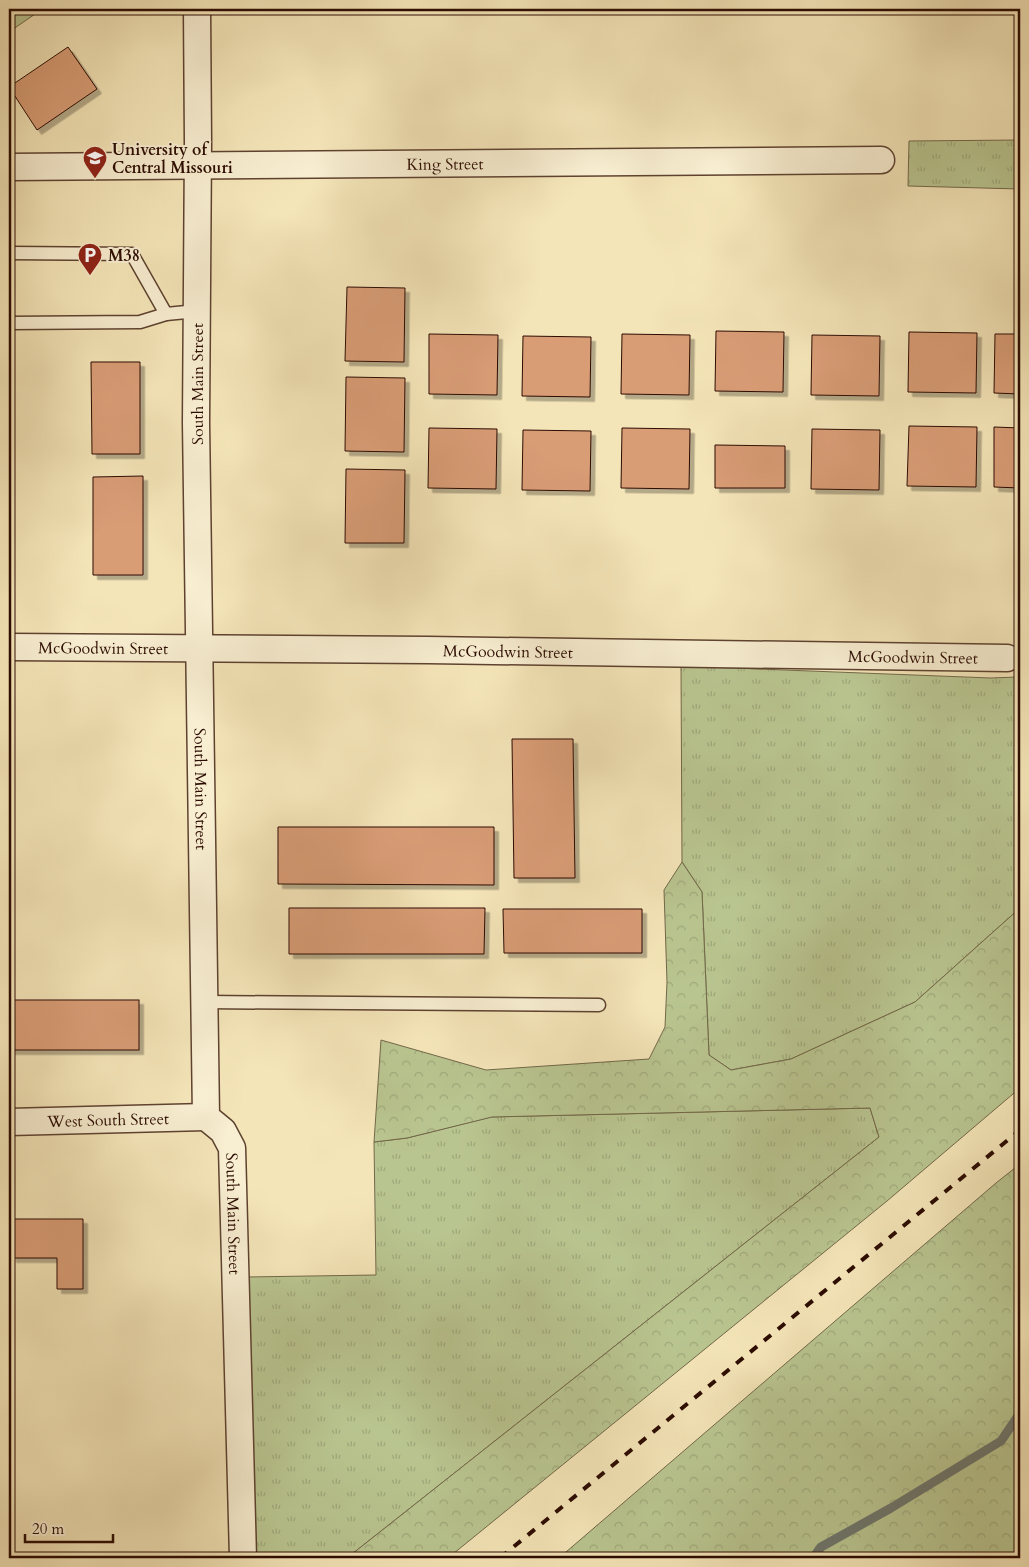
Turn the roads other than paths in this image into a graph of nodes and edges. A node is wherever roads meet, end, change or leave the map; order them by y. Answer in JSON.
{"nodes":[{"id":1,"x":197,"y":9,"type":"edge"},
{"id":2,"x":881,"y":160,"type":"dead end"},
{"id":3,"x":198,"y":164,"type":"junction"},
{"id":4,"x":9,"y":167,"type":"edge"},
{"id":5,"x":9,"y":253,"type":"edge"},
{"id":6,"x":197,"y":311,"type":"junction"},
{"id":7,"x":166,"y":314,"type":"junction"},
{"id":8,"x":9,"y":324,"type":"edge"},
{"id":9,"x":9,"y":647,"type":"edge"},
{"id":10,"x":199,"y":648,"type":"junction"},
{"id":11,"x":1007,"y":658,"type":"dead end"},
{"id":12,"x":204,"y":1002,"type":"junction"},
{"id":13,"x":599,"y":1005,"type":"dead end"},
{"id":14,"x":206,"y":1117,"type":"junction"},
{"id":15,"x":9,"y":1122,"type":"edge"},
{"id":16,"x":242,"y":1558,"type":"edge"}],
"edges":[{"from":1,"to":3,"type":"street","name":"South Main Street"},
{"from":2,"to":3,"type":"street","name":"King Street"},
{"from":3,"to":4,"type":"street","name":"King Street"},
{"from":3,"to":6,"type":"street","name":"South Main Street"},
{"from":5,"to":7,"type":"lane"},
{"from":6,"to":7,"type":"lane"},
{"from":6,"to":10,"type":"street","name":"South Main Street"},
{"from":7,"to":8,"type":"lane"},
{"from":9,"to":10,"type":"street","name":"McGoodwin Street"},
{"from":10,"to":11,"type":"street","name":"McGoodwin Street"},
{"from":10,"to":12,"type":"street","name":"South Main Street"},
{"from":12,"to":13,"type":"lane"},
{"from":12,"to":14,"type":"street","name":"South Main Street"},
{"from":14,"to":15,"type":"street","name":"West South Street"},
{"from":14,"to":16,"type":"street","name":"South Main Street"}]}
